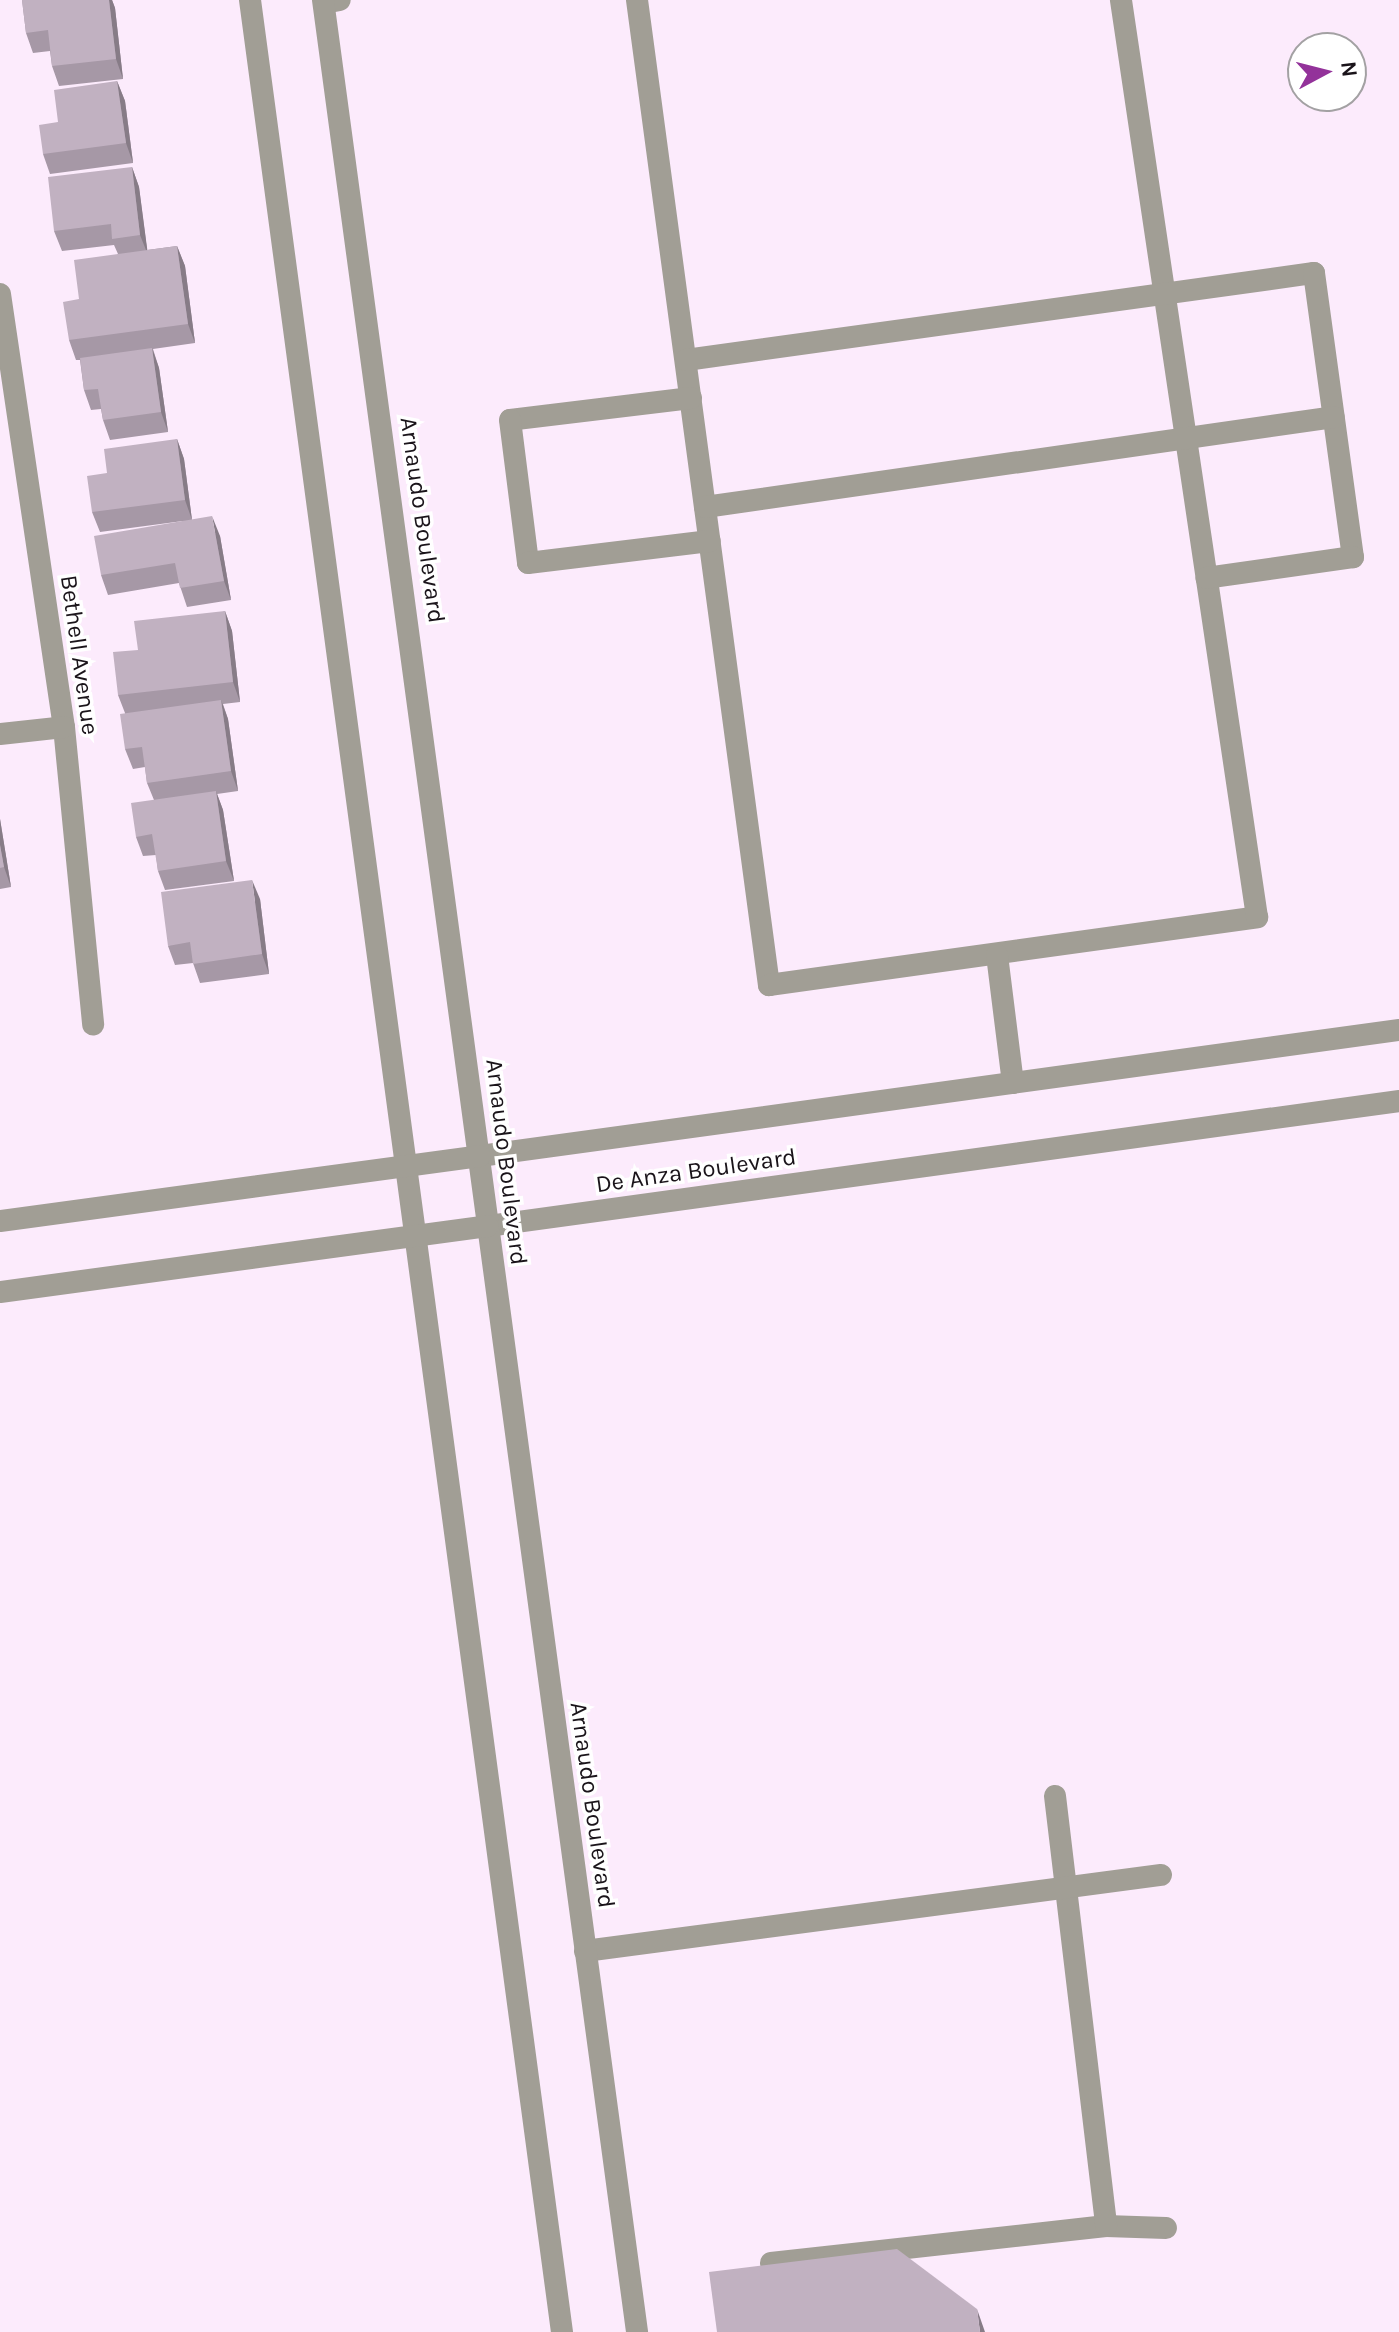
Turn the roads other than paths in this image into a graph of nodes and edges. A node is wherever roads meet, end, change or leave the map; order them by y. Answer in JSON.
{"nodes":[{"id":1,"x":250,"y":0,"type":"edge"},
{"id":2,"x":637,"y":0,"type":"edge"},
{"id":3,"x":1121,"y":0,"type":"edge"},
{"id":4,"x":329,"y":1,"type":"edge"},
{"id":5,"x":1164,"y":293,"type":"junction"},
{"id":6,"x":0,"y":301,"type":"edge"},
{"id":7,"x":686,"y":360,"type":"junction"},
{"id":8,"x":691,"y":398,"type":"junction"},
{"id":9,"x":1334,"y":417,"type":"junction"},
{"id":10,"x":1186,"y":439,"type":"junction"},
{"id":11,"x":705,"y":507,"type":"junction"},
{"id":12,"x":710,"y":541,"type":"junction"},
{"id":13,"x":1206,"y":578,"type":"junction"},
{"id":14,"x":64,"y":727,"type":"junction"},
{"id":15,"x":0,"y":734,"type":"edge"},
{"id":16,"x":997,"y":955,"type":"junction"},
{"id":17,"x":93,"y":1025,"type":"dead end"},
{"id":18,"x":1399,"y":1030,"type":"edge"},
{"id":19,"x":1013,"y":1083,"type":"junction"},
{"id":20,"x":1399,"y":1101,"type":"edge"},
{"id":21,"x":480,"y":1156,"type":"junction"},
{"id":22,"x":407,"y":1166,"type":"junction"},
{"id":23,"x":0,"y":1221,"type":"edge"},
{"id":24,"x":488,"y":1226,"type":"junction"},
{"id":25,"x":416,"y":1237,"type":"junction"},
{"id":26,"x":0,"y":1292,"type":"edge"},
{"id":27,"x":1055,"y":1796,"type":"dead end"},
{"id":28,"x":1161,"y":1875,"type":"dead end"},
{"id":29,"x":1065,"y":1889,"type":"junction"},
{"id":30,"x":585,"y":1951,"type":"junction"},
{"id":31,"x":1106,"y":2226,"type":"junction"},
{"id":32,"x":1166,"y":2228,"type":"dead end"},
{"id":33,"x":771,"y":2263,"type":"edge"},
{"id":34,"x":562,"y":2332,"type":"edge"},
{"id":35,"x":637,"y":2332,"type":"edge"}],
"edges":[{"from":1,"to":22,"type":"street"},
{"from":2,"to":7,"type":"street"},
{"from":3,"to":5,"type":"street"},
{"from":4,"to":21,"type":"street","name":"Arnaudo Boulevard"},
{"from":5,"to":7,"type":"street"},
{"from":5,"to":9,"type":"street"},
{"from":5,"to":10,"type":"street"},
{"from":6,"to":14,"type":"street","name":"Bethell Avenue"},
{"from":7,"to":8,"type":"street"},
{"from":8,"to":11,"type":"street"},
{"from":8,"to":12,"type":"street"},
{"from":9,"to":10,"type":"street"},
{"from":9,"to":13,"type":"street"},
{"from":10,"to":11,"type":"street"},
{"from":10,"to":13,"type":"street"},
{"from":11,"to":12,"type":"street"},
{"from":12,"to":16,"type":"street"},
{"from":13,"to":16,"type":"street"},
{"from":14,"to":15,"type":"street"},
{"from":14,"to":17,"type":"street","name":"Bethell Avenue"},
{"from":16,"to":19,"type":"street"},
{"from":18,"to":19,"type":"street","name":"De Anza Boulevard"},
{"from":19,"to":21,"type":"street","name":"De Anza Boulevard"},
{"from":20,"to":24,"type":"street","name":"De Anza Boulevard"},
{"from":21,"to":22,"type":"street","name":"De Anza Boulevard"},
{"from":21,"to":24,"type":"street","name":"Arnaudo Boulevard"},
{"from":22,"to":23,"type":"street","name":"De Anza Boulevard"},
{"from":22,"to":25,"type":"street"},
{"from":24,"to":25,"type":"street","name":"De Anza Boulevard"},
{"from":24,"to":30,"type":"street","name":"Arnaudo Boulevard"},
{"from":25,"to":26,"type":"street","name":"De Anza Boulevard"},
{"from":25,"to":34,"type":"street"},
{"from":27,"to":29,"type":"street"},
{"from":28,"to":29,"type":"street"},
{"from":29,"to":30,"type":"street"},
{"from":29,"to":31,"type":"street"},
{"from":30,"to":35,"type":"street","name":"Arnaudo Boulevard"},
{"from":31,"to":32,"type":"street"},
{"from":31,"to":33,"type":"street"}]}
